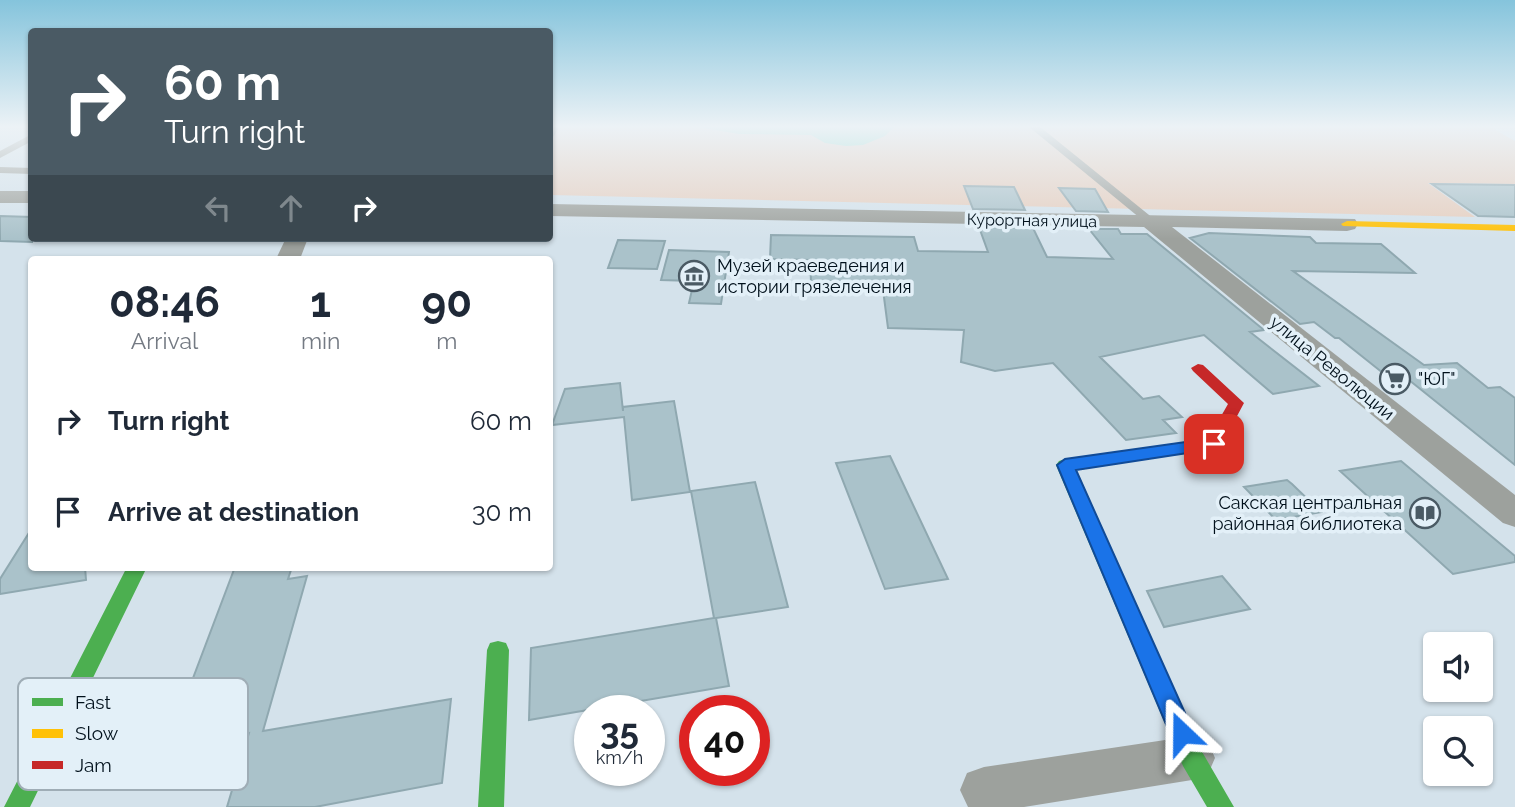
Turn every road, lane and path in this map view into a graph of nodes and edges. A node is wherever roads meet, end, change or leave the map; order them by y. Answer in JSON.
{"nodes":[{"id":1,"x":1079,"y":164,"type":"edge"},
{"id":2,"x":0,"y":170,"type":"edge"},
{"id":3,"x":28,"y":171,"type":"edge"},
{"id":4,"x":0,"y":197,"type":"edge"},
{"id":5,"x":28,"y":197,"type":"edge"},
{"id":6,"x":553,"y":209,"type":"edge"},
{"id":7,"x":1150,"y":221,"type":"junction"},
{"id":8,"x":1347,"y":224,"type":"joint"},
{"id":9,"x":1515,"y":228,"type":"edge"},
{"id":10,"x":1198,"y":368,"type":"dead end"},
{"id":11,"x":1515,"y":514,"type":"edge"},
{"id":12,"x":135,"y":571,"type":"edge"},
{"id":13,"x":498,"y":650,"type":"dead end"},
{"id":14,"x":82,"y":678,"type":"edge"},
{"id":15,"x":1192,"y":758,"type":"junction"},
{"id":16,"x":26,"y":790,"type":"edge"},
{"id":17,"x":984,"y":790,"type":"dead end"},
{"id":18,"x":17,"y":807,"type":"edge"},
{"id":19,"x":491,"y":807,"type":"edge"},
{"id":20,"x":1221,"y":807,"type":"edge"}],
"edges":[{"from":1,"to":7,"type":"lane"},
{"from":2,"to":3,"type":"lane"},
{"from":4,"to":5,"type":"street"},
{"from":6,"to":7,"type":"street","name":"Курортная улица"},
{"from":7,"to":8,"type":"street","name":"Курортная улица"},
{"from":7,"to":11,"type":"street","name":"улица Революции"},
{"from":8,"to":9,"type":"street","name":"Курортная улица"},
{"from":10,"to":15,"type":"street"},
{"from":12,"to":14,"type":"street"},
{"from":13,"to":19,"type":"street"},
{"from":15,"to":17,"type":"street"},
{"from":15,"to":20,"type":"street"},
{"from":16,"to":18,"type":"street"}]}
